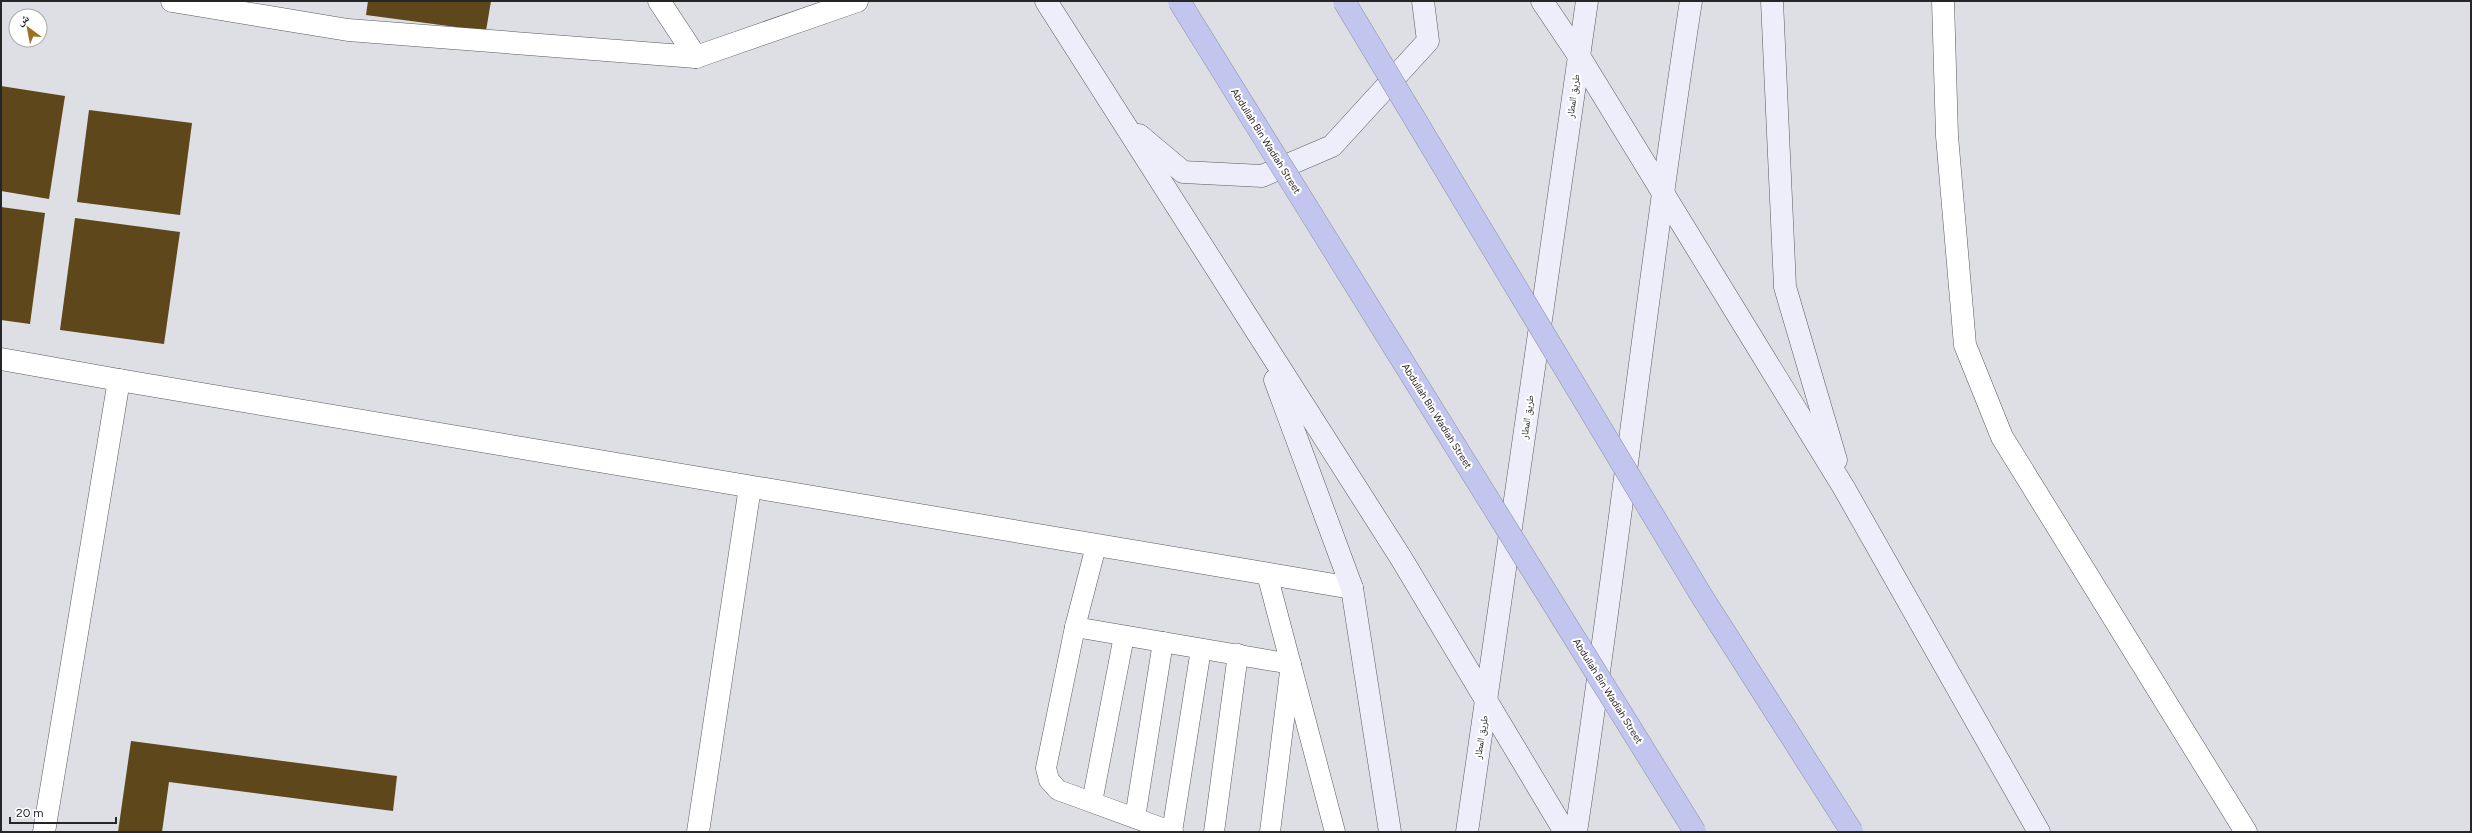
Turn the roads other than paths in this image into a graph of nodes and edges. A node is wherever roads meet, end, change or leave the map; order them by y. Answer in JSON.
{"nodes":[{"id":1,"x":172,"y":1,"type":"edge"},
{"id":2,"x":659,"y":1,"type":"edge"},
{"id":3,"x":857,"y":1,"type":"edge"},
{"id":4,"x":1046,"y":1,"type":"edge"},
{"id":5,"x":1179,"y":1,"type":"edge"},
{"id":6,"x":1344,"y":1,"type":"edge"},
{"id":7,"x":1424,"y":1,"type":"edge"},
{"id":8,"x":1542,"y":1,"type":"edge"},
{"id":9,"x":1587,"y":1,"type":"edge"},
{"id":10,"x":1691,"y":1,"type":"edge"},
{"id":11,"x":1772,"y":1,"type":"edge"},
{"id":12,"x":1943,"y":1,"type":"edge"},
{"id":13,"x":1579,"y":56,"type":"junction"},
{"id":14,"x":696,"y":57,"type":"junction"},
{"id":15,"x":1125,"y":123,"type":"junction"},
{"id":16,"x":1662,"y":191,"type":"junction"},
{"id":17,"x":1261,"y":341,"type":"junction"},
{"id":18,"x":1,"y":359,"type":"edge"},
{"id":19,"x":119,"y":380,"type":"junction"},
{"id":20,"x":750,"y":487,"type":"junction"},
{"id":21,"x":1844,"y":488,"type":"junction"},
{"id":22,"x":1096,"y":546,"type":"junction"},
{"id":23,"x":1267,"y":574,"type":"junction"},
{"id":24,"x":1352,"y":588,"type":"junction"},
{"id":25,"x":1075,"y":627,"type":"junction"},
{"id":26,"x":1124,"y":636,"type":"junction"},
{"id":27,"x":1163,"y":642,"type":"junction"},
{"id":28,"x":1201,"y":649,"type":"junction"},
{"id":29,"x":1238,"y":654,"type":"junction"},
{"id":30,"x":1291,"y":664,"type":"junction"},
{"id":31,"x":1487,"y":700,"type":"junction"},
{"id":32,"x":1092,"y":802,"type":"junction"},
{"id":33,"x":1135,"y":818,"type":"junction"},
{"id":34,"x":44,"y":832,"type":"edge"},
{"id":35,"x":698,"y":832,"type":"edge"},
{"id":36,"x":1173,"y":832,"type":"edge"},
{"id":37,"x":1214,"y":832,"type":"edge"},
{"id":38,"x":1270,"y":832,"type":"edge"},
{"id":39,"x":1335,"y":832,"type":"edge"},
{"id":40,"x":1390,"y":832,"type":"edge"},
{"id":41,"x":1467,"y":832,"type":"edge"},
{"id":42,"x":1565,"y":832,"type":"edge"},
{"id":43,"x":1576,"y":832,"type":"edge"},
{"id":44,"x":1695,"y":832,"type":"edge"},
{"id":45,"x":1852,"y":832,"type":"edge"},
{"id":46,"x":2039,"y":832,"type":"edge"},
{"id":47,"x":2246,"y":832,"type":"edge"}],
"edges":[{"from":1,"to":14,"type":"street"},
{"from":2,"to":14,"type":"street"},
{"from":3,"to":14,"type":"street"},
{"from":4,"to":15,"type":"main road"},
{"from":5,"to":44,"type":"highway","name":"Abdullah Bin Wadiah Street","bridge":true},
{"from":6,"to":45,"type":"highway","bridge":true},
{"from":7,"to":15,"type":"main road"},
{"from":8,"to":13,"type":"main road"},
{"from":9,"to":13,"type":"main road","name":"طريق المطار"},
{"from":10,"to":16,"type":"main road"},
{"from":11,"to":21,"type":"main road"},
{"from":12,"to":47,"type":"street"},
{"from":13,"to":16,"type":"main road"},
{"from":13,"to":31,"type":"main road","name":"طريق المطار"},
{"from":15,"to":17,"type":"main road"},
{"from":16,"to":21,"type":"main road"},
{"from":16,"to":43,"type":"main road"},
{"from":17,"to":24,"type":"main road"},
{"from":17,"to":31,"type":"main road"},
{"from":18,"to":19,"type":"street"},
{"from":19,"to":20,"type":"street"},
{"from":19,"to":34,"type":"street"},
{"from":20,"to":22,"type":"street"},
{"from":20,"to":35,"type":"street"},
{"from":21,"to":46,"type":"main road"},
{"from":22,"to":23,"type":"street"},
{"from":22,"to":25,"type":"lane"},
{"from":23,"to":24,"type":"street"},
{"from":23,"to":30,"type":"lane"},
{"from":24,"to":40,"type":"main road"},
{"from":25,"to":26,"type":"lane"},
{"from":25,"to":32,"type":"lane"},
{"from":26,"to":27,"type":"lane"},
{"from":26,"to":32,"type":"lane"},
{"from":27,"to":28,"type":"lane"},
{"from":27,"to":33,"type":"lane"},
{"from":28,"to":29,"type":"lane"},
{"from":28,"to":36,"type":"lane"},
{"from":29,"to":30,"type":"lane"},
{"from":29,"to":37,"type":"lane"},
{"from":30,"to":38,"type":"lane"},
{"from":30,"to":39,"type":"lane"},
{"from":31,"to":41,"type":"main road","name":"طريق المطار"},
{"from":31,"to":42,"type":"main road"},
{"from":32,"to":33,"type":"lane"},
{"from":33,"to":36,"type":"lane"}]}
